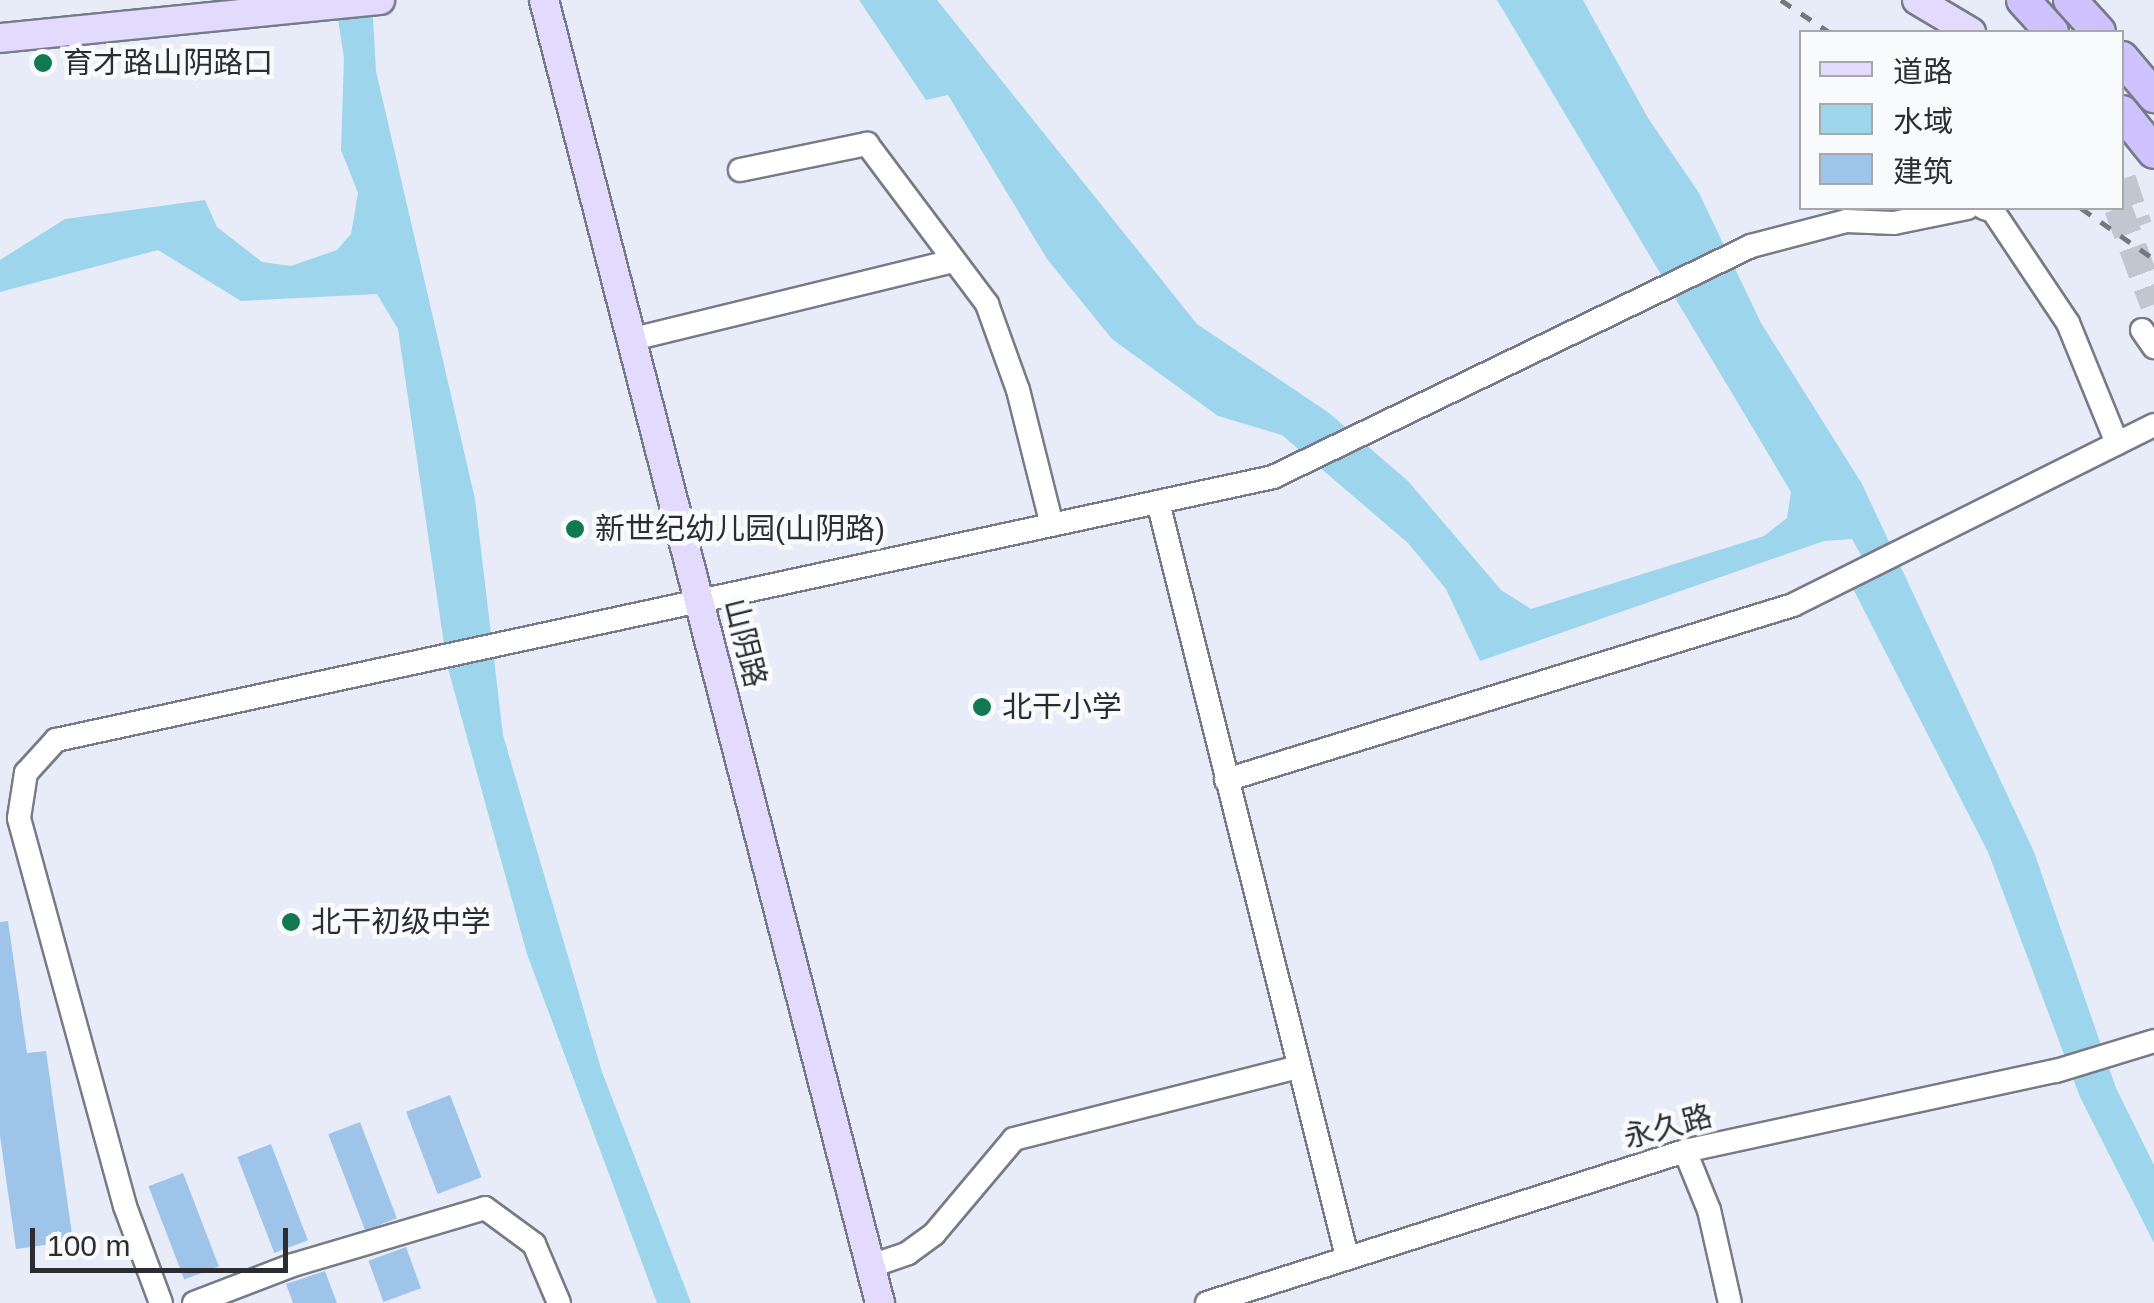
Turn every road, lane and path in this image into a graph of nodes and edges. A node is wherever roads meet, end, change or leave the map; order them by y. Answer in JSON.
{"nodes":[{"id":1,"x":380,"y":0,"type":"edge"},
{"id":2,"x":544,"y":0,"type":"edge"},
{"id":3,"x":1917,"y":0,"type":"edge"},
{"id":4,"x":2023,"y":0,"type":"edge"},
{"id":5,"x":2070,"y":0,"type":"edge"},
{"id":6,"x":1967,"y":30,"type":"edge"},
{"id":7,"x":2050,"y":30,"type":"edge"},
{"id":8,"x":2098,"y":30,"type":"edge"},
{"id":9,"x":0,"y":38,"type":"edge"},
{"id":10,"x":2124,"y":60,"type":"edge"},
{"id":11,"x":2154,"y":96,"type":"edge"},
{"id":12,"x":2124,"y":114,"type":"edge"},
{"id":13,"x":2154,"y":152,"type":"edge"},
{"id":14,"x":740,"y":170,"type":"dead end"},
{"id":15,"x":1957,"y":210,"type":"edge"},
{"id":16,"x":1991,"y":210,"type":"edge"},
{"id":17,"x":953,"y":262,"type":"junction"},
{"id":18,"x":628,"y":340,"type":"junction"},
{"id":19,"x":2154,"y":425,"type":"edge"},
{"id":20,"x":2116,"y":444,"type":"junction"},
{"id":21,"x":1158,"y":502,"type":"junction"},
{"id":22,"x":1052,"y":524,"type":"junction"},
{"id":23,"x":700,"y":600,"type":"junction"},
{"id":24,"x":1226,"y":780,"type":"junction"},
{"id":25,"x":2149,"y":1044,"type":"edge"},
{"id":26,"x":1299,"y":1067,"type":"junction"},
{"id":27,"x":1685,"y":1151,"type":"junction"},
{"id":28,"x":1347,"y":1256,"type":"junction"},
{"id":29,"x":871,"y":1266,"type":"junction"},
{"id":30,"x":161,"y":1303,"type":"edge"},
{"id":31,"x":194,"y":1303,"type":"edge"},
{"id":32,"x":559,"y":1303,"type":"edge"},
{"id":33,"x":880,"y":1303,"type":"edge"},
{"id":34,"x":1207,"y":1303,"type":"edge"},
{"id":35,"x":1730,"y":1303,"type":"edge"}],
"edges":[{"from":1,"to":9,"type":"main road"},
{"from":2,"to":18,"type":"main road","name":"山阴路"},
{"from":3,"to":6,"type":"main road"},
{"from":4,"to":7,"type":"highway"},
{"from":5,"to":8,"type":"highway"},
{"from":10,"to":11,"type":"highway"},
{"from":12,"to":13,"type":"highway"},
{"from":14,"to":17,"type":"street"},
{"from":15,"to":21,"type":"street"},
{"from":16,"to":20,"type":"street"},
{"from":17,"to":18,"type":"street"},
{"from":17,"to":22,"type":"street"},
{"from":18,"to":23,"type":"main road","name":"山阴路"},
{"from":19,"to":20,"type":"street"},
{"from":20,"to":24,"type":"street"},
{"from":21,"to":22,"type":"street"},
{"from":21,"to":24,"type":"street"},
{"from":22,"to":23,"type":"street"},
{"from":23,"to":29,"type":"main road","name":"山阴路"},
{"from":23,"to":30,"type":"street"},
{"from":24,"to":26,"type":"street"},
{"from":25,"to":27,"type":"street","name":"永久路"},
{"from":26,"to":28,"type":"street"},
{"from":26,"to":29,"type":"street"},
{"from":27,"to":28,"type":"street","name":"永久路"},
{"from":27,"to":35,"type":"street"},
{"from":28,"to":34,"type":"street","name":"永久路"},
{"from":29,"to":33,"type":"main road","name":"山阴路"},
{"from":31,"to":32,"type":"street"}]}
